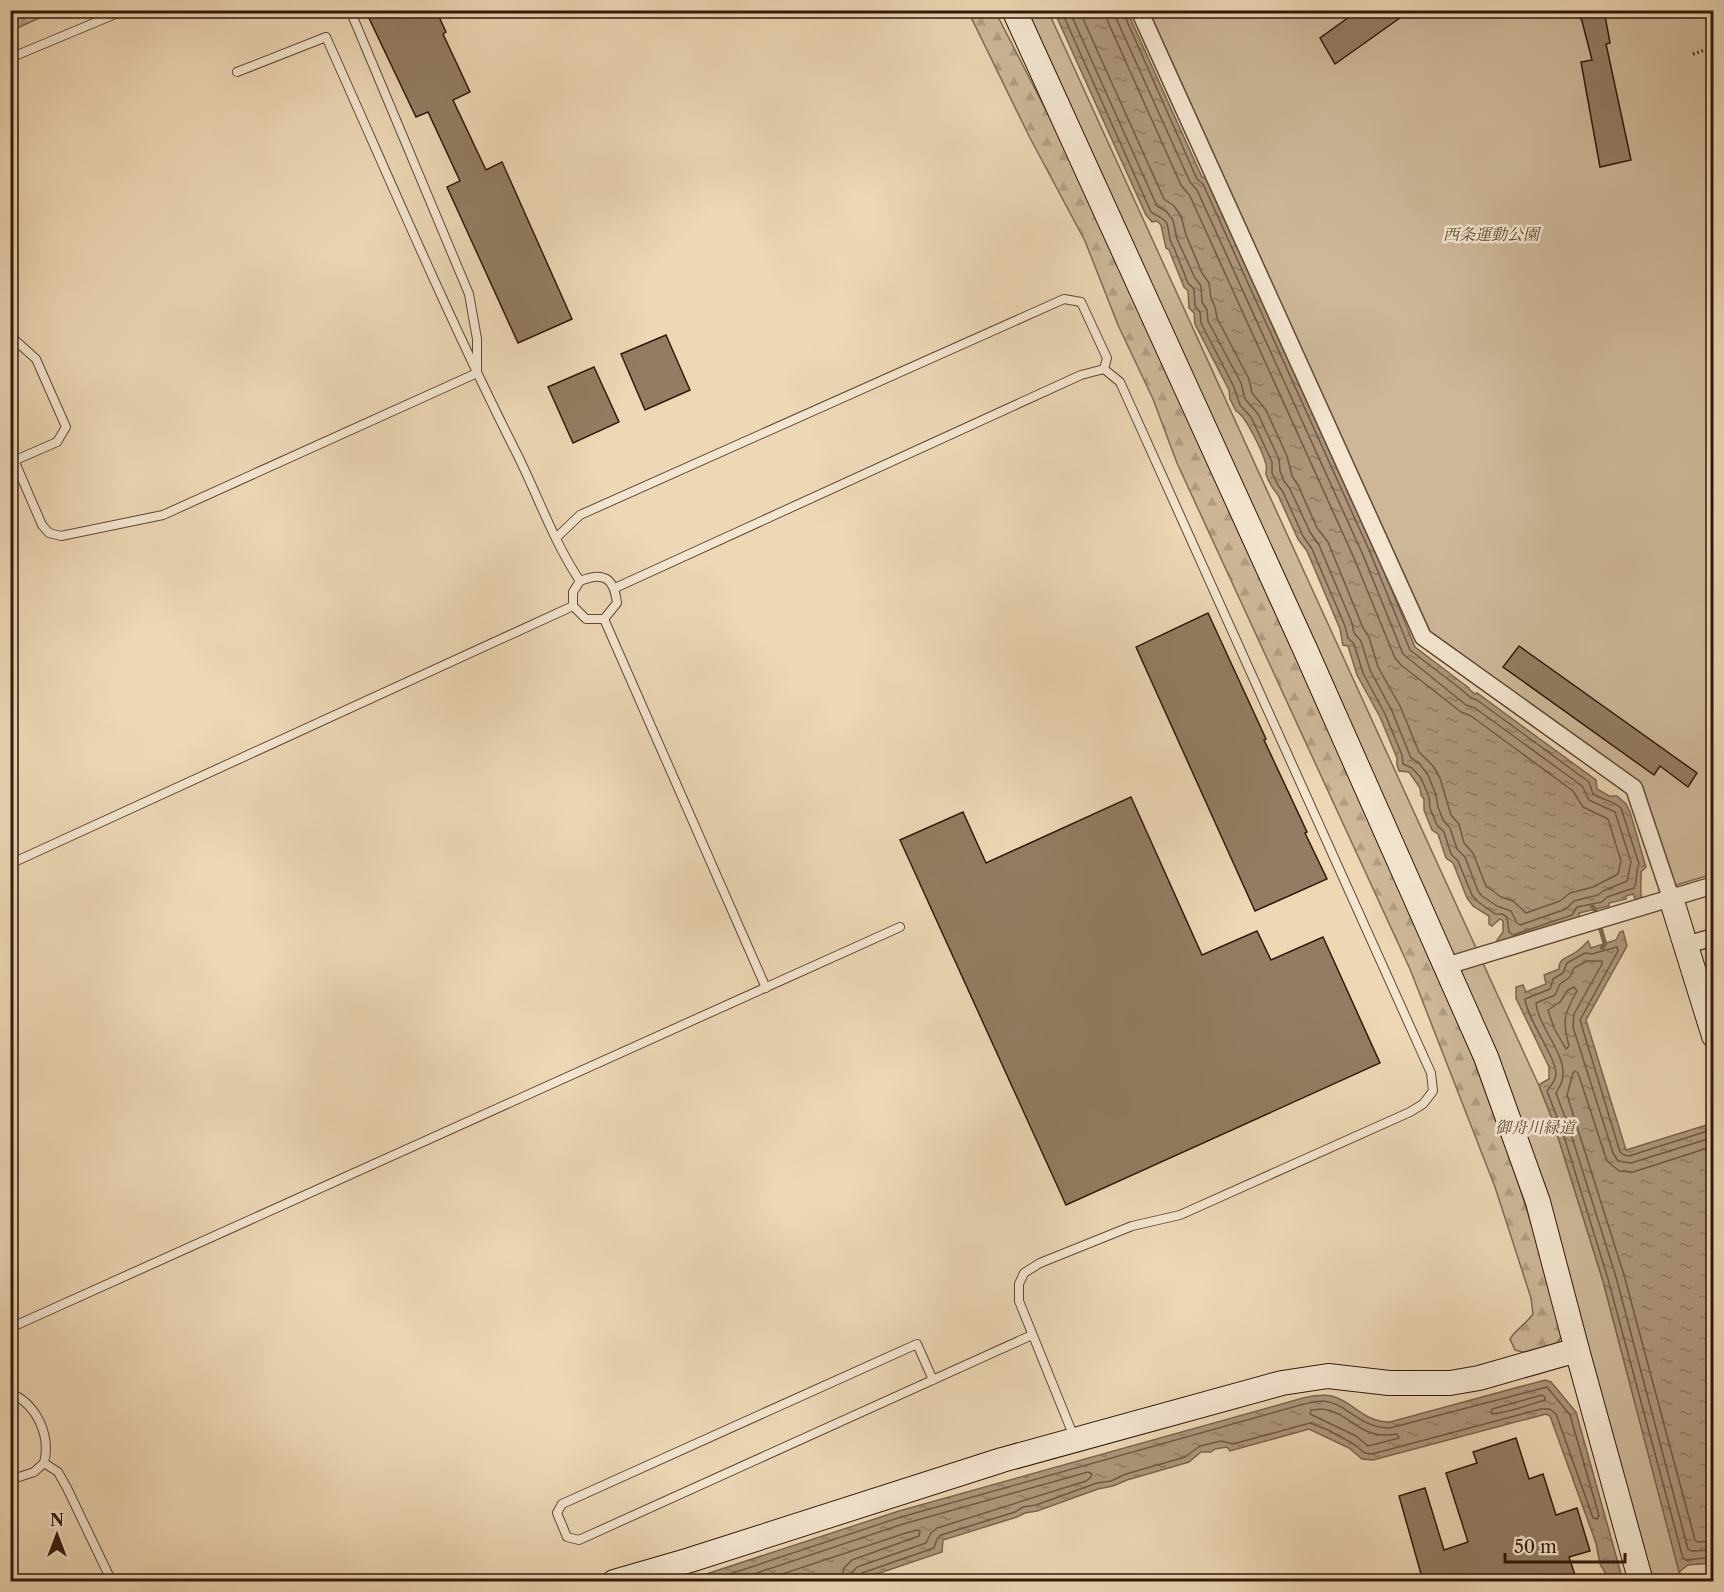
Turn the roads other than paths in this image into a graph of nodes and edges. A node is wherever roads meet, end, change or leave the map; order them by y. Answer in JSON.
{"nodes":[{"id":1,"x":125,"y":10,"type":"edge"},
{"id":2,"x":350,"y":10,"type":"edge"},
{"id":3,"x":1014,"y":10,"type":"edge"},
{"id":4,"x":1139,"y":10,"type":"edge"},
{"id":5,"x":10,"y":58,"type":"edge"},
{"id":6,"x":237,"y":72,"type":"dead end"},
{"id":7,"x":10,"y":342,"type":"edge"},
{"id":8,"x":1104,"y":369,"type":"junction"},
{"id":9,"x":477,"y":373,"type":"junction"},
{"id":10,"x":12,"y":461,"type":"edge"},
{"id":11,"x":557,"y":537,"type":"junction"},
{"id":12,"x":580,"y":581,"type":"junction"},
{"id":13,"x":615,"y":588,"type":"junction"},
{"id":14,"x":573,"y":606,"type":"junction"},
{"id":15,"x":604,"y":619,"type":"junction"},
{"id":16,"x":10,"y":864,"type":"edge"},
{"id":17,"x":1713,"y":885,"type":"edge"},
{"id":18,"x":1671,"y":898,"type":"junction"},
{"id":19,"x":900,"y":927,"type":"dead end"},
{"id":20,"x":1713,"y":937,"type":"edge"},
{"id":21,"x":1686,"y":945,"type":"junction"},
{"id":22,"x":1446,"y":966,"type":"junction"},
{"id":23,"x":766,"y":988,"type":"junction"},
{"id":24,"x":1712,"y":1024,"type":"edge"},
{"id":25,"x":10,"y":1328,"type":"edge"},
{"id":26,"x":1032,"y":1335,"type":"junction"},
{"id":27,"x":1577,"y":1350,"type":"junction"},
{"id":28,"x":933,"y":1380,"type":"junction"},
{"id":29,"x":10,"y":1392,"type":"edge"},
{"id":30,"x":1076,"y":1440,"type":"junction"},
{"id":31,"x":44,"y":1463,"type":"junction"},
{"id":32,"x":10,"y":1480,"type":"edge"},
{"id":33,"x":112,"y":1581,"type":"edge"},
{"id":34,"x":614,"y":1581,"type":"edge"},
{"id":35,"x":1641,"y":1581,"type":"edge"}],
"edges":[{"from":1,"to":5,"type":"lane"},
{"from":2,"to":9,"type":"lane"},
{"from":3,"to":22,"type":"street"},
{"from":4,"to":18,"type":"street"},
{"from":6,"to":9,"type":"lane"},
{"from":7,"to":10,"type":"lane"},
{"from":8,"to":11,"type":"lane"},
{"from":8,"to":13,"type":"lane"},
{"from":8,"to":26,"type":"lane"},
{"from":9,"to":10,"type":"lane"},
{"from":9,"to":11,"type":"lane"},
{"from":11,"to":12,"type":"lane"},
{"from":12,"to":13,"type":"lane"},
{"from":12,"to":14,"type":"lane"},
{"from":13,"to":15,"type":"lane"},
{"from":14,"to":15,"type":"lane"},
{"from":14,"to":16,"type":"lane"},
{"from":15,"to":23,"type":"lane"},
{"from":17,"to":18,"type":"street"},
{"from":18,"to":21,"type":"street"},
{"from":18,"to":22,"type":"street"},
{"from":19,"to":23,"type":"lane"},
{"from":20,"to":21,"type":"street"},
{"from":21,"to":24,"type":"street"},
{"from":22,"to":27,"type":"street"},
{"from":23,"to":25,"type":"lane"},
{"from":26,"to":28,"type":"lane"},
{"from":26,"to":30,"type":"lane"},
{"from":27,"to":30,"type":"street"},
{"from":27,"to":35,"type":"street"},
{"from":28,"to":28,"type":"lane"},
{"from":29,"to":31,"type":"lane"},
{"from":30,"to":34,"type":"street"},
{"from":31,"to":32,"type":"lane"},
{"from":31,"to":33,"type":"lane"}]}
